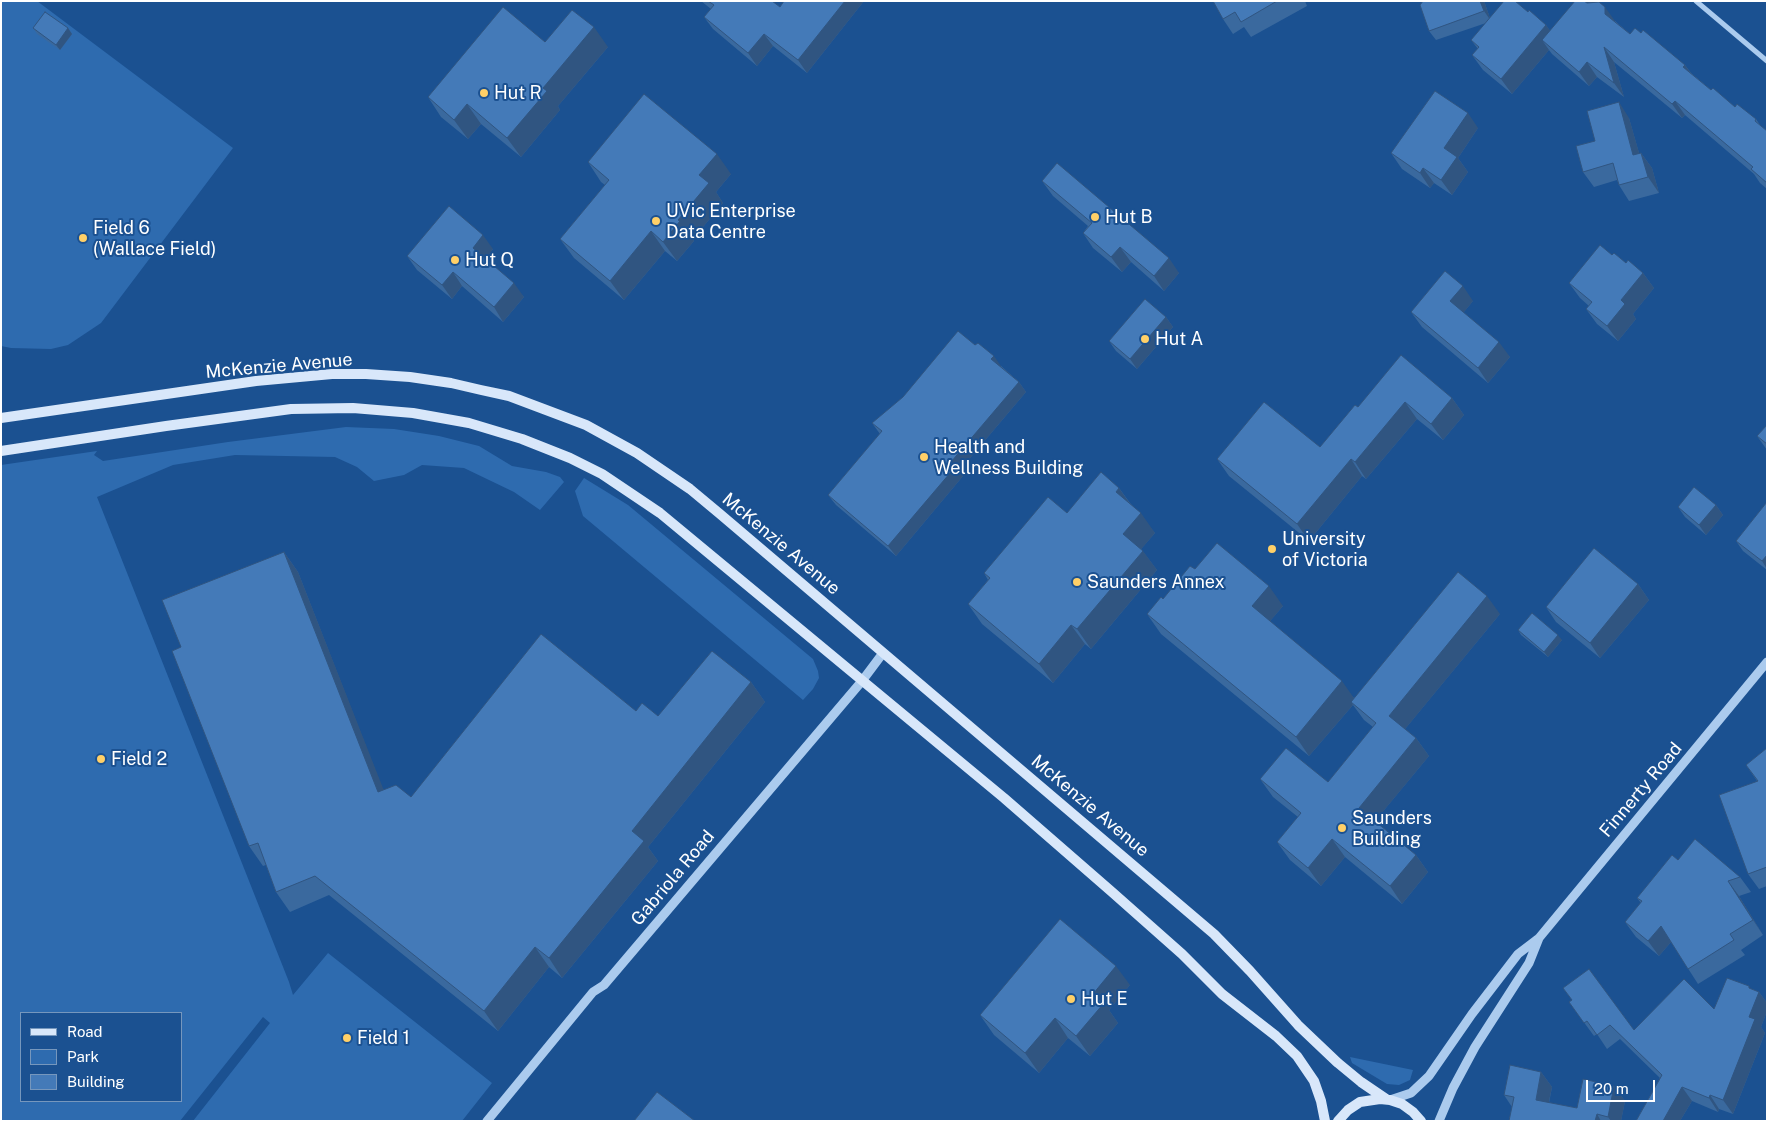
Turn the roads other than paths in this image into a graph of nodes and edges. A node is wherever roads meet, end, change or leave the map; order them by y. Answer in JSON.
{"nodes":[{"id":1,"x":1696,"y":1,"type":"edge"},
{"id":2,"x":1767,"y":61,"type":"edge"},
{"id":3,"x":1,"y":418,"type":"edge"},
{"id":4,"x":1,"y":452,"type":"edge"},
{"id":5,"x":883,"y":653,"type":"junction"},
{"id":6,"x":1767,"y":662,"type":"edge"},
{"id":7,"x":862,"y":681,"type":"junction"},
{"id":8,"x":1539,"y":938,"type":"junction"},
{"id":9,"x":1388,"y":1099,"type":"junction"},
{"id":10,"x":487,"y":1121,"type":"edge"},
{"id":11,"x":1325,"y":1121,"type":"edge"},
{"id":12,"x":1338,"y":1121,"type":"edge"},
{"id":13,"x":1420,"y":1121,"type":"edge"},
{"id":14,"x":1439,"y":1121,"type":"edge"}],
"edges":[{"from":1,"to":2,"type":"street"},
{"from":3,"to":5,"type":"main road","name":"McKenzie Avenue"},
{"from":4,"to":7,"type":"main road"},
{"from":5,"to":7,"type":"street","name":"Gabriola Road"},
{"from":5,"to":9,"type":"main road","name":"McKenzie Avenue"},
{"from":6,"to":8,"type":"street","name":"Finnerty Road"},
{"from":7,"to":10,"type":"street","name":"Gabriola Road"},
{"from":7,"to":11,"type":"main road"},
{"from":8,"to":9,"type":"street","name":"Finnerty Road"},
{"from":8,"to":14,"type":"street","name":"Finnerty Road"},
{"from":9,"to":12,"type":"main road"},
{"from":9,"to":13,"type":"main road","name":"McKenzie Avenue"}]}
